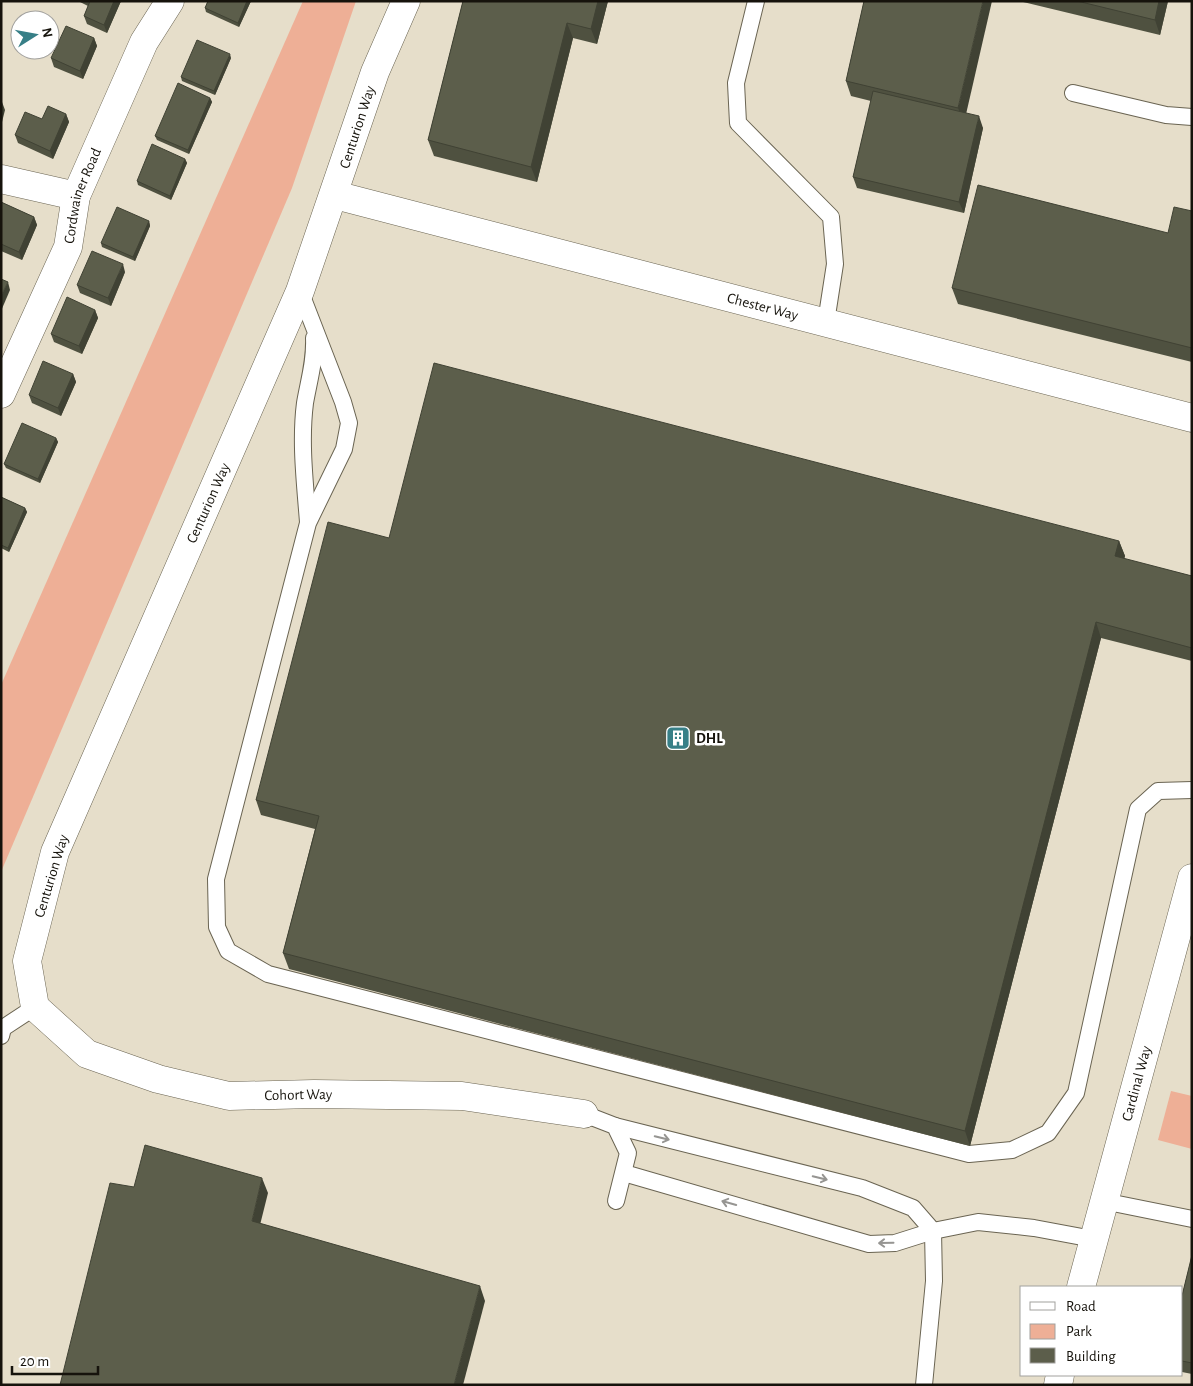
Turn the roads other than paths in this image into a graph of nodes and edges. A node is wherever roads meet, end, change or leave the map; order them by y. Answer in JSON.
{"nodes":[{"id":1,"x":170,"y":1,"type":"edge"},
{"id":2,"x":406,"y":1,"type":"edge"},
{"id":3,"x":756,"y":1,"type":"edge"},
{"id":4,"x":1073,"y":93,"type":"dead end"},
{"id":5,"x":1192,"y":117,"type":"edge"},
{"id":6,"x":1,"y":179,"type":"edge"},
{"id":7,"x":335,"y":195,"type":"junction"},
{"id":8,"x":76,"y":196,"type":"junction"},
{"id":9,"x":300,"y":291,"type":"junction"},
{"id":10,"x":826,"y":322,"type":"junction"},
{"id":11,"x":314,"y":326,"type":"junction"},
{"id":12,"x":1,"y":394,"type":"edge"},
{"id":13,"x":1192,"y":418,"type":"edge"},
{"id":14,"x":308,"y":523,"type":"junction"},
{"id":15,"x":1192,"y":790,"type":"edge"},
{"id":16,"x":1192,"y":878,"type":"edge"},
{"id":17,"x":35,"y":1007,"type":"junction"},
{"id":18,"x":1,"y":1036,"type":"edge"},
{"id":19,"x":584,"y":1114,"type":"joint"},
{"id":20,"x":615,"y":1126,"type":"junction"},
{"id":21,"x":624,"y":1173,"type":"junction"},
{"id":22,"x":1104,"y":1201,"type":"junction"},
{"id":23,"x":616,"y":1202,"type":"dead end"},
{"id":24,"x":1192,"y":1219,"type":"edge"},
{"id":25,"x":933,"y":1231,"type":"junction"},
{"id":26,"x":1093,"y":1238,"type":"junction"},
{"id":27,"x":1081,"y":1286,"type":"edge"},
{"id":28,"x":924,"y":1385,"type":"edge"}],
"edges":[{"from":1,"to":8,"type":"street","name":"Cordwainer Road"},
{"from":2,"to":7,"type":"street","name":"Centurion Way"},
{"from":3,"to":10,"type":"lane"},
{"from":4,"to":5,"type":"lane"},
{"from":6,"to":8,"type":"street"},
{"from":7,"to":9,"type":"street","name":"Centurion Way"},
{"from":7,"to":10,"type":"street","name":"Chester Way"},
{"from":8,"to":12,"type":"street","name":"Cordwainer Road"},
{"from":9,"to":11,"type":"lane"},
{"from":9,"to":17,"type":"street","name":"Centurion Way"},
{"from":10,"to":13,"type":"street","name":"Chester Way"},
{"from":11,"to":14,"type":"lane"},
{"from":11,"to":14,"type":"lane"},
{"from":14,"to":15,"type":"lane"},
{"from":16,"to":22,"type":"street","name":"Cardinal Way"},
{"from":17,"to":18,"type":"lane"},
{"from":17,"to":19,"type":"street","name":"Cohort Way"},
{"from":19,"to":20,"type":"lane"},
{"from":20,"to":21,"type":"lane"},
{"from":20,"to":25,"type":"lane","one_way":true},
{"from":21,"to":23,"type":"lane"},
{"from":25,"to":21,"type":"lane","one_way":true},
{"from":22,"to":24,"type":"lane"},
{"from":22,"to":26,"type":"street","name":"Cardinal Way"},
{"from":25,"to":26,"type":"lane"},
{"from":25,"to":28,"type":"lane"},
{"from":26,"to":27,"type":"street","name":"Cardinal Way"}]}
